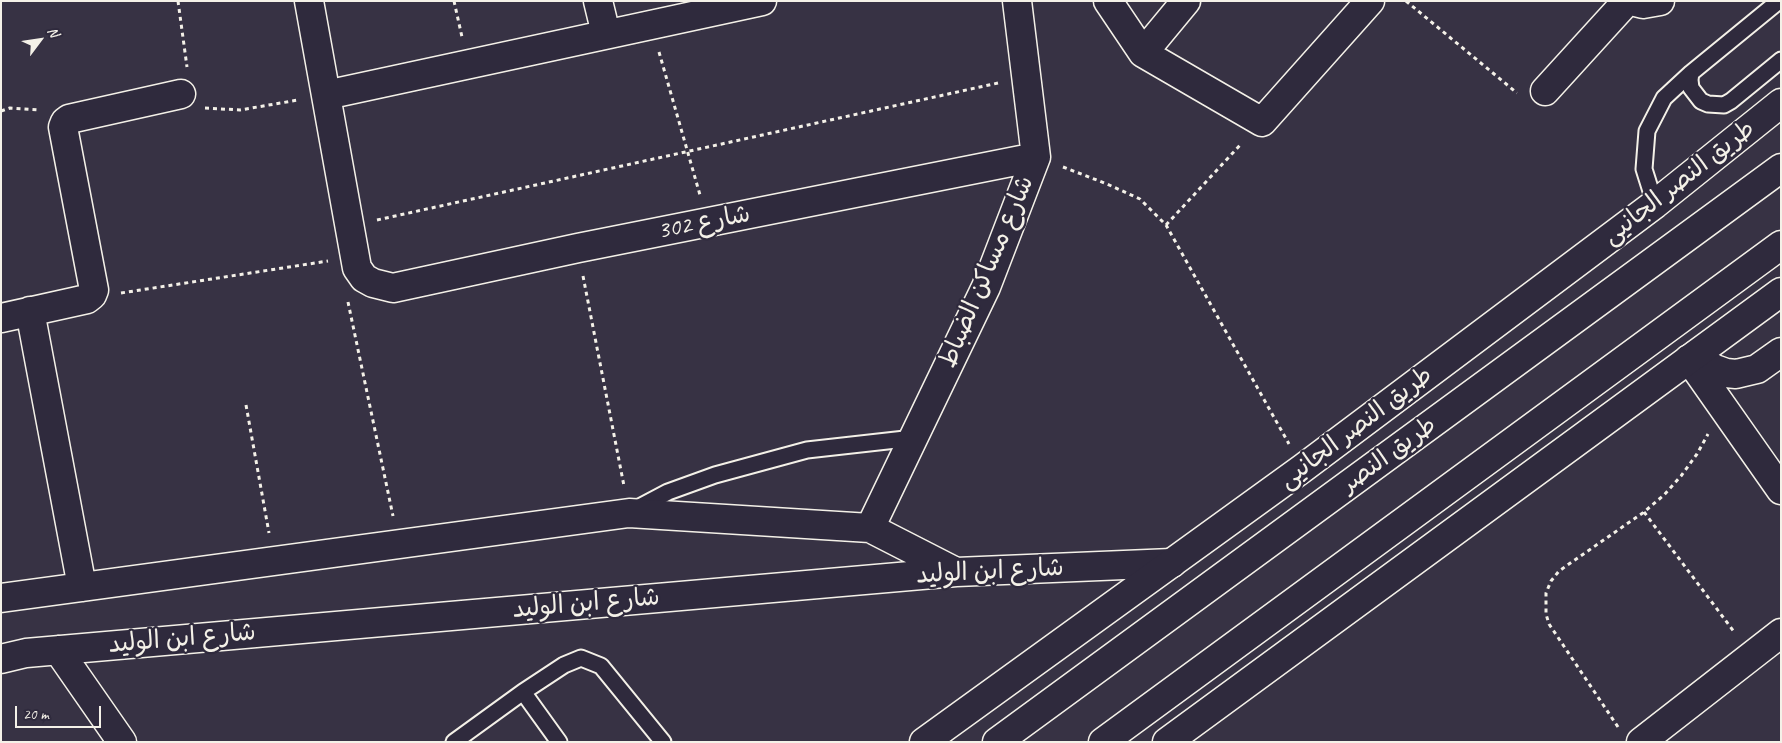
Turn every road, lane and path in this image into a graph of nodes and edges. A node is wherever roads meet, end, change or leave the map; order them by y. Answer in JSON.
{"nodes":[{"id":1,"x":178,"y":1,"type":"edge"},
{"id":2,"x":309,"y":1,"type":"edge"},
{"id":3,"x":454,"y":1,"type":"edge"},
{"id":4,"x":598,"y":1,"type":"edge"},
{"id":5,"x":762,"y":1,"type":"edge"},
{"id":6,"x":1017,"y":1,"type":"edge"},
{"id":7,"x":1108,"y":1,"type":"edge"},
{"id":8,"x":1186,"y":1,"type":"edge"},
{"id":9,"x":1370,"y":1,"type":"edge"},
{"id":10,"x":1406,"y":1,"type":"edge"},
{"id":11,"x":1627,"y":1,"type":"edge"},
{"id":12,"x":1631,"y":1,"type":"edge"},
{"id":13,"x":1660,"y":1,"type":"edge"},
{"id":14,"x":1779,"y":1,"type":"edge"},
{"id":15,"x":651,"y":25,"type":"junction"},
{"id":16,"x":606,"y":34,"type":"junction"},
{"id":17,"x":1143,"y":53,"type":"junction"},
{"id":18,"x":1781,"y":60,"type":"edge"},
{"id":19,"x":468,"y":64,"type":"junction"},
{"id":20,"x":1691,"y":73,"type":"junction"},
{"id":21,"x":1026,"y":76,"type":"junction"},
{"id":22,"x":1544,"y":91,"type":"joint"},
{"id":23,"x":181,"y":94,"type":"junction"},
{"id":24,"x":326,"y":95,"type":"junction"},
{"id":25,"x":1781,"y":103,"type":"edge"},
{"id":26,"x":1,"y":111,"type":"edge"},
{"id":27,"x":69,"y":119,"type":"junction"},
{"id":28,"x":1262,"y":122,"type":"junction"},
{"id":29,"x":688,"y":151,"type":"junction"},
{"id":30,"x":1036,"y":157,"type":"junction"},
{"id":31,"x":1781,"y":168,"type":"edge"},
{"id":32,"x":1656,"y":204,"type":"junction"},
{"id":33,"x":708,"y":222,"type":"junction"},
{"id":34,"x":1166,"y":225,"type":"junction"},
{"id":35,"x":350,"y":226,"type":"junction"},
{"id":36,"x":1781,"y":245,"type":"edge"},
{"id":37,"x":578,"y":248,"type":"junction"},
{"id":38,"x":356,"y":257,"type":"junction"},
{"id":39,"x":1781,"y":292,"type":"edge"},
{"id":40,"x":90,"y":297,"type":"junction"},
{"id":41,"x":347,"y":297,"type":"dead end"},
{"id":42,"x":30,"y":311,"type":"junction"},
{"id":43,"x":1,"y":318,"type":"edge"},
{"id":44,"x":1781,"y":352,"type":"edge"},
{"id":45,"x":1693,"y":356,"type":"junction"},
{"id":46,"x":1720,"y":403,"type":"junction"},
{"id":47,"x":246,"y":405,"type":"dead end"},
{"id":48,"x":914,"y":438,"type":"junction"},
{"id":49,"x":1303,"y":468,"type":"junction"},
{"id":50,"x":1781,"y":490,"type":"edge"},
{"id":51,"x":1644,"y":512,"type":"junction"},
{"id":52,"x":630,"y":513,"type":"junction"},
{"id":53,"x":870,"y":528,"type":"junction"},
{"id":54,"x":399,"y":544,"type":"junction"},
{"id":55,"x":274,"y":560,"type":"junction"},
{"id":56,"x":1172,"y":563,"type":"junction"},
{"id":57,"x":956,"y":572,"type":"junction"},
{"id":58,"x":82,"y":587,"type":"junction"},
{"id":59,"x":1,"y":598,"type":"edge"},
{"id":60,"x":1781,"y":633,"type":"edge"},
{"id":61,"x":58,"y":650,"type":"junction"},
{"id":62,"x":1752,"y":656,"type":"junction"},
{"id":63,"x":1,"y":660,"type":"edge"},
{"id":64,"x":523,"y":692,"type":"junction"},
{"id":65,"x":1632,"y":738,"type":"edge"},
{"id":66,"x":122,"y":742,"type":"edge"},
{"id":67,"x":454,"y":742,"type":"edge"},
{"id":68,"x":559,"y":742,"type":"edge"},
{"id":69,"x":663,"y":742,"type":"edge"},
{"id":70,"x":924,"y":742,"type":"edge"},
{"id":71,"x":997,"y":742,"type":"edge"},
{"id":72,"x":1103,"y":742,"type":"edge"},
{"id":73,"x":1167,"y":742,"type":"edge"}],
"edges":[{"from":1,"to":23,"type":"path"},
{"from":2,"to":24,"type":"main road"},
{"from":3,"to":19,"type":"path"},
{"from":4,"to":16,"type":"main road"},
{"from":5,"to":15,"type":"main road"},
{"from":6,"to":21,"type":"main road","name":"شارع مساكن الضباط"},
{"from":7,"to":17,"type":"main road"},
{"from":8,"to":17,"type":"main road"},
{"from":9,"to":28,"type":"main road"},
{"from":10,"to":22,"type":"path"},
{"from":11,"to":22,"type":"main road"},
{"from":12,"to":13,"type":"main road"},
{"from":14,"to":20,"type":"lane"},
{"from":15,"to":16,"type":"main road"},
{"from":15,"to":29,"type":"path"},
{"from":16,"to":19,"type":"main road"},
{"from":17,"to":28,"type":"main road"},
{"from":18,"to":20,"type":"lane"},
{"from":19,"to":24,"type":"main road"},
{"from":20,"to":32,"type":"lane"},
{"from":21,"to":29,"type":"path"},
{"from":21,"to":30,"type":"main road","name":"شارع مساكن الضباط"},
{"from":23,"to":24,"type":"path"},
{"from":23,"to":27,"type":"main road"},
{"from":24,"to":35,"type":"main road"},
{"from":25,"to":32,"type":"main road","name":"طريق النصر الجانيى"},
{"from":26,"to":27,"type":"path"},
{"from":27,"to":40,"type":"main road"},
{"from":28,"to":34,"type":"path"},
{"from":29,"to":33,"type":"path"},
{"from":29,"to":35,"type":"path"},
{"from":30,"to":33,"type":"main road","name":"شارع 302"},
{"from":30,"to":34,"type":"path"},
{"from":30,"to":48,"type":"main road","name":"شارع مساكن الضباط"},
{"from":31,"to":71,"type":"main road","name":"طريق النصر"},
{"from":32,"to":49,"type":"main road","name":"طريق النصر الجانيى"},
{"from":33,"to":37,"type":"main road","name":"شارع 302"},
{"from":34,"to":49,"type":"path"},
{"from":35,"to":38,"type":"main road"},
{"from":36,"to":72,"type":"main road"},
{"from":37,"to":38,"type":"main road","name":"شارع 302"},
{"from":37,"to":52,"type":"path"},
{"from":38,"to":40,"type":"path"},
{"from":39,"to":45,"type":"main road"},
{"from":40,"to":42,"type":"main road"},
{"from":41,"to":54,"type":"path"},
{"from":42,"to":43,"type":"main road"},
{"from":42,"to":58,"type":"main road"},
{"from":44,"to":45,"type":"main road"},
{"from":45,"to":46,"type":"main road"},
{"from":45,"to":73,"type":"main road"},
{"from":46,"to":50,"type":"main road"},
{"from":46,"to":51,"type":"path"},
{"from":47,"to":55,"type":"path"},
{"from":48,"to":52,"type":"lane"},
{"from":48,"to":53,"type":"main road","name":"شارع مساكن الضباط"},
{"from":49,"to":56,"type":"main road","name":"طريق النصر الجانيى"},
{"from":51,"to":62,"type":"path"},
{"from":51,"to":65,"type":"path"},
{"from":52,"to":53,"type":"main road"},
{"from":52,"to":54,"type":"main road"},
{"from":53,"to":57,"type":"main road"},
{"from":54,"to":55,"type":"main road"},
{"from":55,"to":58,"type":"main road"},
{"from":56,"to":57,"type":"main road","name":"شارع ابن الوليد"},
{"from":56,"to":70,"type":"main road","name":"طريق النصر الجانيى"},
{"from":57,"to":61,"type":"main road","name":"شارع ابن الوليد"},
{"from":58,"to":59,"type":"main road"},
{"from":60,"to":62,"type":"main road"},
{"from":61,"to":63,"type":"main road","name":"شارع ابن الوليد"},
{"from":61,"to":66,"type":"main road"},
{"from":62,"to":65,"type":"main road"},
{"from":64,"to":67,"type":"lane"},
{"from":64,"to":68,"type":"lane"},
{"from":64,"to":69,"type":"lane"}]}
